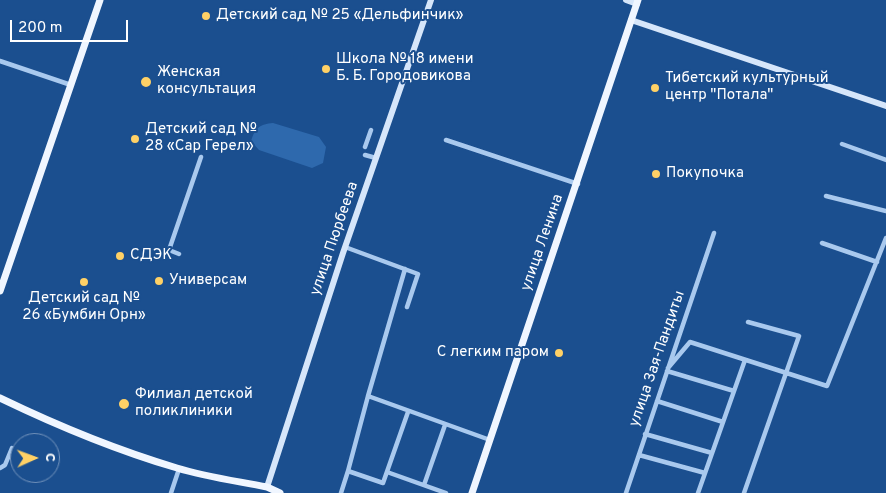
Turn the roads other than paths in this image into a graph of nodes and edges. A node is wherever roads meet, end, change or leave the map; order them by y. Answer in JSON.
{"nodes":[{"id":1,"x":100,"y":0,"type":"edge"},
{"id":2,"x":431,"y":0,"type":"edge"},
{"id":3,"x":626,"y":0,"type":"edge"},
{"id":4,"x":637,"y":2,"type":"edge"},
{"id":5,"x":632,"y":20,"type":"junction"},
{"id":6,"x":0,"y":61,"type":"edge"},
{"id":7,"x":71,"y":84,"type":"junction"},
{"id":8,"x":886,"y":106,"type":"edge"},
{"id":9,"x":371,"y":130,"type":"dead end"},
{"id":10,"x":446,"y":140,"type":"dead end"},
{"id":11,"x":842,"y":144,"type":"dead end"},
{"id":12,"x":365,"y":147,"type":"dead end"},
{"id":13,"x":365,"y":155,"type":"dead end"},
{"id":14,"x":201,"y":157,"type":"dead end"},
{"id":15,"x":376,"y":158,"type":"junction"},
{"id":16,"x":886,"y":160,"type":"edge"},
{"id":17,"x":578,"y":184,"type":"junction"},
{"id":18,"x":826,"y":196,"type":"dead end"},
{"id":19,"x":886,"y":211,"type":"edge"},
{"id":20,"x":714,"y":233,"type":"dead end"},
{"id":21,"x":886,"y":238,"type":"edge"},
{"id":22,"x":822,"y":243,"type":"dead end"},
{"id":23,"x":345,"y":247,"type":"junction"},
{"id":24,"x":179,"y":254,"type":"dead end"},
{"id":25,"x":877,"y":262,"type":"junction"},
{"id":26,"x":4,"y":267,"type":"edge"},
{"id":27,"x":405,"y":269,"type":"junction"},
{"id":28,"x":0,"y":291,"type":"edge"},
{"id":29,"x":407,"y":307,"type":"dead end"},
{"id":30,"x":748,"y":322,"type":"dead end"},
{"id":31,"x":745,"y":360,"type":"junction"},
{"id":32,"x":667,"y":370,"type":"junction"},
{"id":33,"x":786,"y":373,"type":"junction"},
{"id":34,"x":734,"y":391,"type":"junction"},
{"id":35,"x":368,"y":396,"type":"junction"},
{"id":36,"x":0,"y":398,"type":"edge"},
{"id":37,"x":657,"y":401,"type":"junction"},
{"id":38,"x":408,"y":412,"type":"junction"},
{"id":39,"x":723,"y":422,"type":"junction"},
{"id":40,"x":445,"y":425,"type":"junction"},
{"id":41,"x":645,"y":434,"type":"junction"},
{"id":42,"x":490,"y":440,"type":"junction"},
{"id":43,"x":10,"y":453,"type":"edge"},
{"id":44,"x":712,"y":453,"type":"junction"},
{"id":45,"x":638,"y":455,"type":"junction"},
{"id":46,"x":0,"y":468,"type":"edge"},
{"id":47,"x":179,"y":469,"type":"junction"},
{"id":48,"x":348,"y":472,"type":"junction"},
{"id":49,"x":387,"y":472,"type":"junction"},
{"id":50,"x":705,"y":473,"type":"junction"},
{"id":51,"x":424,"y":485,"type":"junction"},
{"id":52,"x":266,"y":490,"type":"edge"},
{"id":53,"x":171,"y":493,"type":"edge"},
{"id":54,"x":280,"y":493,"type":"edge"},
{"id":55,"x":341,"y":493,"type":"edge"},
{"id":56,"x":446,"y":493,"type":"edge"},
{"id":57,"x":472,"y":493,"type":"edge"},
{"id":58,"x":626,"y":493,"type":"edge"},
{"id":59,"x":698,"y":493,"type":"edge"},
{"id":60,"x":744,"y":493,"type":"edge"}],
"edges":[{"from":1,"to":7,"type":"main road"},
{"from":2,"to":15,"type":"main road","name":"улица Пюрбеева"},
{"from":3,"to":4,"type":"main road"},
{"from":4,"to":5,"type":"main road","name":"улица Ленина"},
{"from":5,"to":8,"type":"main road"},
{"from":5,"to":17,"type":"main road","name":"улица Ленина"},
{"from":6,"to":7,"type":"street"},
{"from":7,"to":26,"type":"main road"},
{"from":9,"to":12,"type":"street"},
{"from":10,"to":17,"type":"street"},
{"from":11,"to":16,"type":"street"},
{"from":13,"to":15,"type":"street"},
{"from":14,"to":24,"type":"street"},
{"from":15,"to":23,"type":"main road","name":"улица Пюрбеева"},
{"from":17,"to":42,"type":"main road","name":"улица Ленина"},
{"from":18,"to":19,"type":"street"},
{"from":20,"to":32,"type":"street","name":"улица Зая-Пандиты"},
{"from":21,"to":25,"type":"street"},
{"from":22,"to":25,"type":"street"},
{"from":23,"to":27,"type":"street"},
{"from":23,"to":52,"type":"main road","name":"улица Пюрбеева"},
{"from":25,"to":33,"type":"street"},
{"from":26,"to":28,"type":"main road"},
{"from":27,"to":29,"type":"street"},
{"from":27,"to":35,"type":"street"},
{"from":30,"to":33,"type":"street"},
{"from":31,"to":32,"type":"street"},
{"from":31,"to":33,"type":"street"},
{"from":31,"to":34,"type":"street"},
{"from":32,"to":34,"type":"street"},
{"from":32,"to":37,"type":"street","name":"улица Зая-Пандиты"},
{"from":33,"to":60,"type":"street"},
{"from":34,"to":39,"type":"street"},
{"from":35,"to":38,"type":"street"},
{"from":35,"to":48,"type":"street"},
{"from":36,"to":47,"type":"main road"},
{"from":37,"to":39,"type":"street"},
{"from":37,"to":41,"type":"street","name":"улица Зая-Пандиты"},
{"from":38,"to":40,"type":"street"},
{"from":38,"to":49,"type":"street"},
{"from":39,"to":44,"type":"street"},
{"from":40,"to":42,"type":"street"},
{"from":40,"to":51,"type":"street"},
{"from":41,"to":44,"type":"street"},
{"from":41,"to":45,"type":"street","name":"улица Зая-Пандиты"},
{"from":42,"to":57,"type":"main road","name":"улица Ленина"},
{"from":43,"to":46,"type":"street"},
{"from":44,"to":50,"type":"street"},
{"from":45,"to":50,"type":"street"},
{"from":45,"to":58,"type":"street","name":"улица Зая-Пандиты"},
{"from":47,"to":52,"type":"main road"},
{"from":47,"to":53,"type":"street"},
{"from":48,"to":49,"type":"street"},
{"from":48,"to":55,"type":"street"},
{"from":49,"to":51,"type":"street"},
{"from":50,"to":59,"type":"street"},
{"from":51,"to":56,"type":"street"},
{"from":52,"to":54,"type":"main road"}]}
